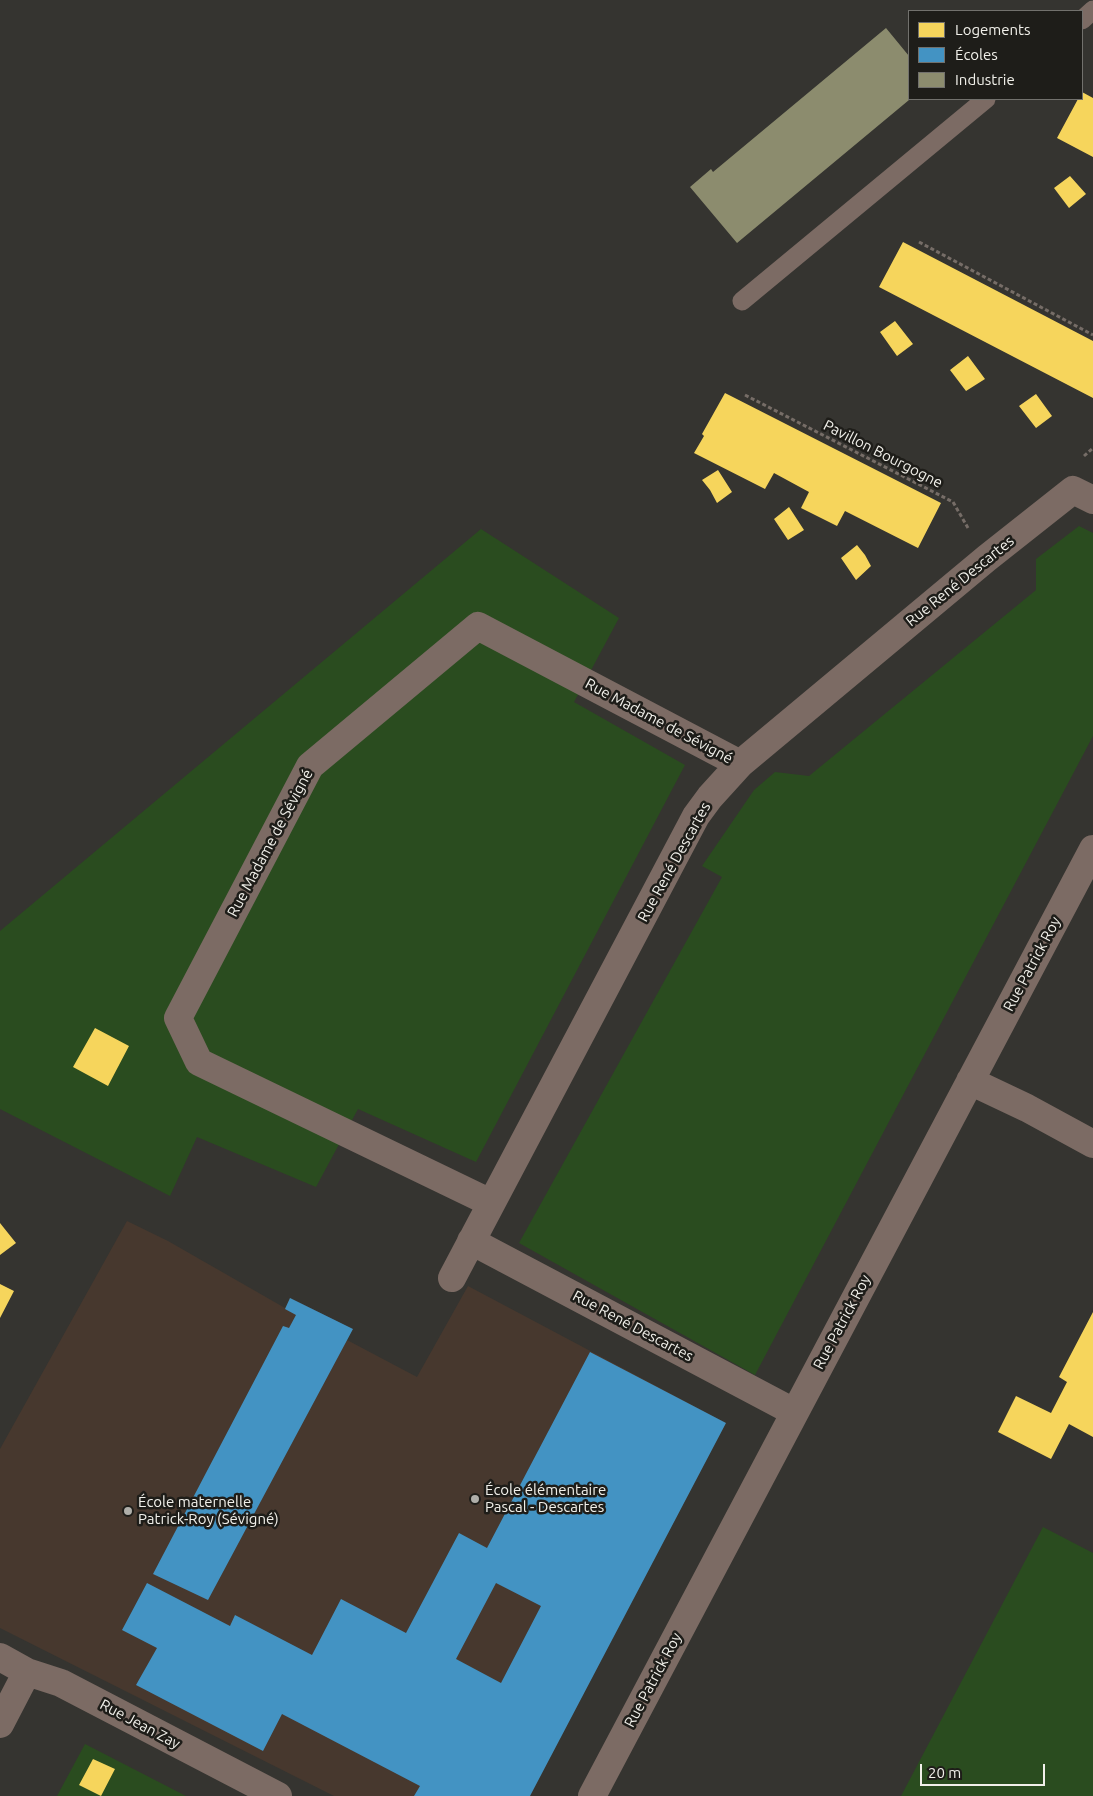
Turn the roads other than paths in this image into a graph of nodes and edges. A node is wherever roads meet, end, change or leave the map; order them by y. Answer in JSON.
{"nodes":[{"id":1,"x":1093,"y":10,"type":"edge"},
{"id":2,"x":1083,"y":19,"type":"edge"},
{"id":3,"x":985,"y":100,"type":"edge"},
{"id":4,"x":742,"y":301,"type":"dead end"},
{"id":5,"x":1083,"y":495,"type":"edge"},
{"id":6,"x":740,"y":764,"type":"junction"},
{"id":7,"x":1093,"y":849,"type":"edge"},
{"id":8,"x":970,"y":1081,"type":"junction"},
{"id":9,"x":1093,"y":1144,"type":"edge"},
{"id":10,"x":491,"y":1203,"type":"junction"},
{"id":11,"x":471,"y":1241,"type":"junction"},
{"id":12,"x":452,"y":1278,"type":"dead end"},
{"id":13,"x":794,"y":1412,"type":"junction"},
{"id":14,"x":0,"y":1657,"type":"edge"},
{"id":15,"x":27,"y":1672,"type":"junction"},
{"id":16,"x":0,"y":1724,"type":"edge"},
{"id":17,"x":278,"y":1796,"type":"edge"},
{"id":18,"x":592,"y":1796,"type":"edge"}],
"edges":[{"from":1,"to":2,"type":"lane"},
{"from":3,"to":4,"type":"lane"},
{"from":5,"to":6,"type":"street","name":"Rue René Descartes"},
{"from":6,"to":10,"type":"street","name":"Rue René Descartes"},
{"from":6,"to":10,"type":"street","name":"Rue Madame de Sévigné"},
{"from":7,"to":8,"type":"street","name":"Rue Patrick Roy"},
{"from":8,"to":9,"type":"street"},
{"from":8,"to":13,"type":"street","name":"Rue Patrick Roy"},
{"from":10,"to":11,"type":"street","name":"Rue René Descartes"},
{"from":11,"to":12,"type":"street","name":"Rue René Descartes"},
{"from":11,"to":13,"type":"street","name":"Rue René Descartes"},
{"from":13,"to":18,"type":"street","name":"Rue Patrick Roy"},
{"from":14,"to":15,"type":"street","name":"Rue Jean Zay"},
{"from":15,"to":16,"type":"street"},
{"from":15,"to":17,"type":"street","name":"Rue Jean Zay"}]}
